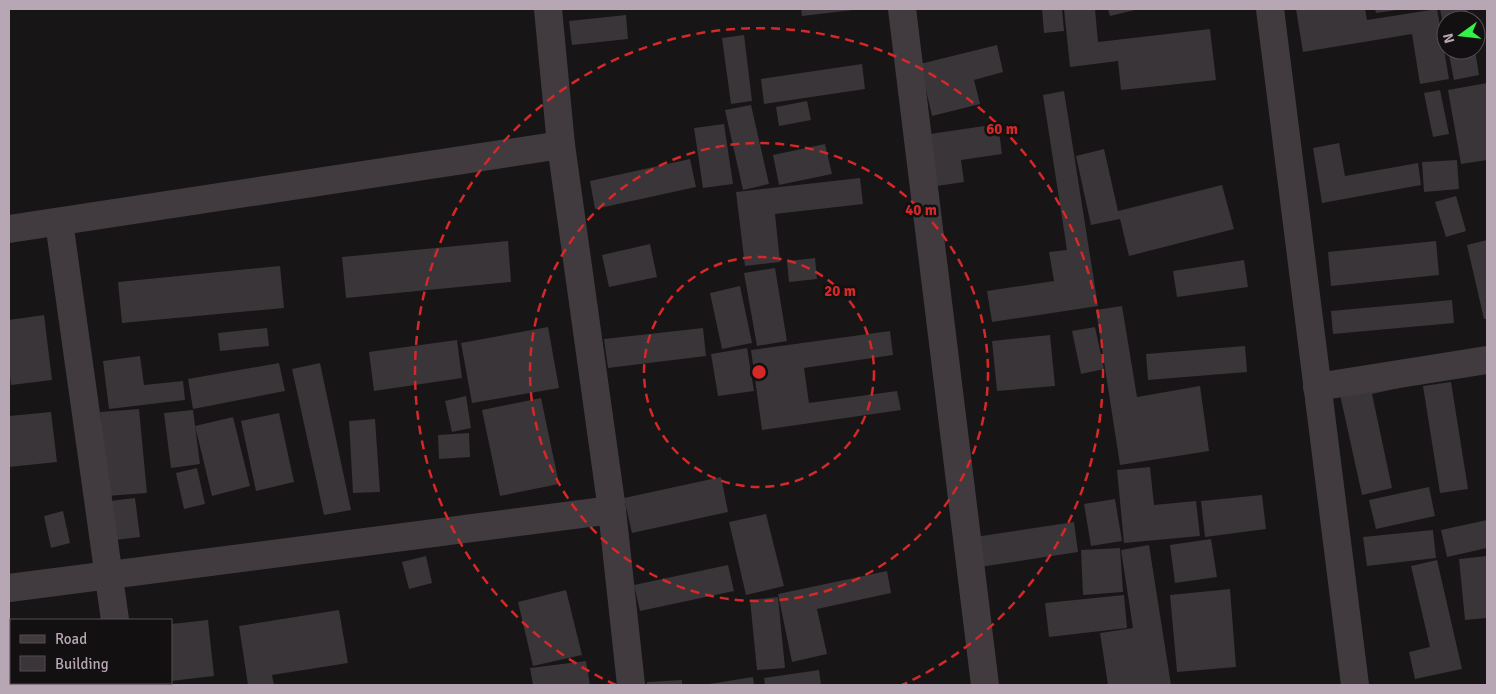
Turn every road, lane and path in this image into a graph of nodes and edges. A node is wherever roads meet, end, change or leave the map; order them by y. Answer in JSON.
{"nodes":[{"id":1,"x":548,"y":9,"type":"edge"},
{"id":2,"x":902,"y":9,"type":"edge"},
{"id":3,"x":1270,"y":9,"type":"edge"},
{"id":4,"x":561,"y":145,"type":"junction"},
{"id":5,"x":59,"y":222,"type":"junction"},
{"id":6,"x":9,"y":229,"type":"edge"},
{"id":7,"x":1487,"y":360,"type":"edge"},
{"id":8,"x":1317,"y":388,"type":"junction"},
{"id":9,"x":612,"y":510,"type":"junction"},
{"id":10,"x":109,"y":575,"type":"junction"},
{"id":11,"x":9,"y":588,"type":"edge"},
{"id":12,"x":115,"y":619,"type":"edge"},
{"id":13,"x":631,"y":685,"type":"edge"},
{"id":14,"x":985,"y":685,"type":"edge"},
{"id":15,"x":1355,"y":685,"type":"edge"}],
"edges":[{"from":1,"to":4,"type":"street"},
{"from":2,"to":14,"type":"street"},
{"from":3,"to":8,"type":"street"},
{"from":4,"to":5,"type":"street"},
{"from":4,"to":9,"type":"street"},
{"from":5,"to":6,"type":"street"},
{"from":5,"to":10,"type":"street"},
{"from":7,"to":8,"type":"street"},
{"from":8,"to":15,"type":"street"},
{"from":9,"to":10,"type":"street"},
{"from":9,"to":13,"type":"street"},
{"from":10,"to":11,"type":"street"},
{"from":10,"to":12,"type":"street"}]}
